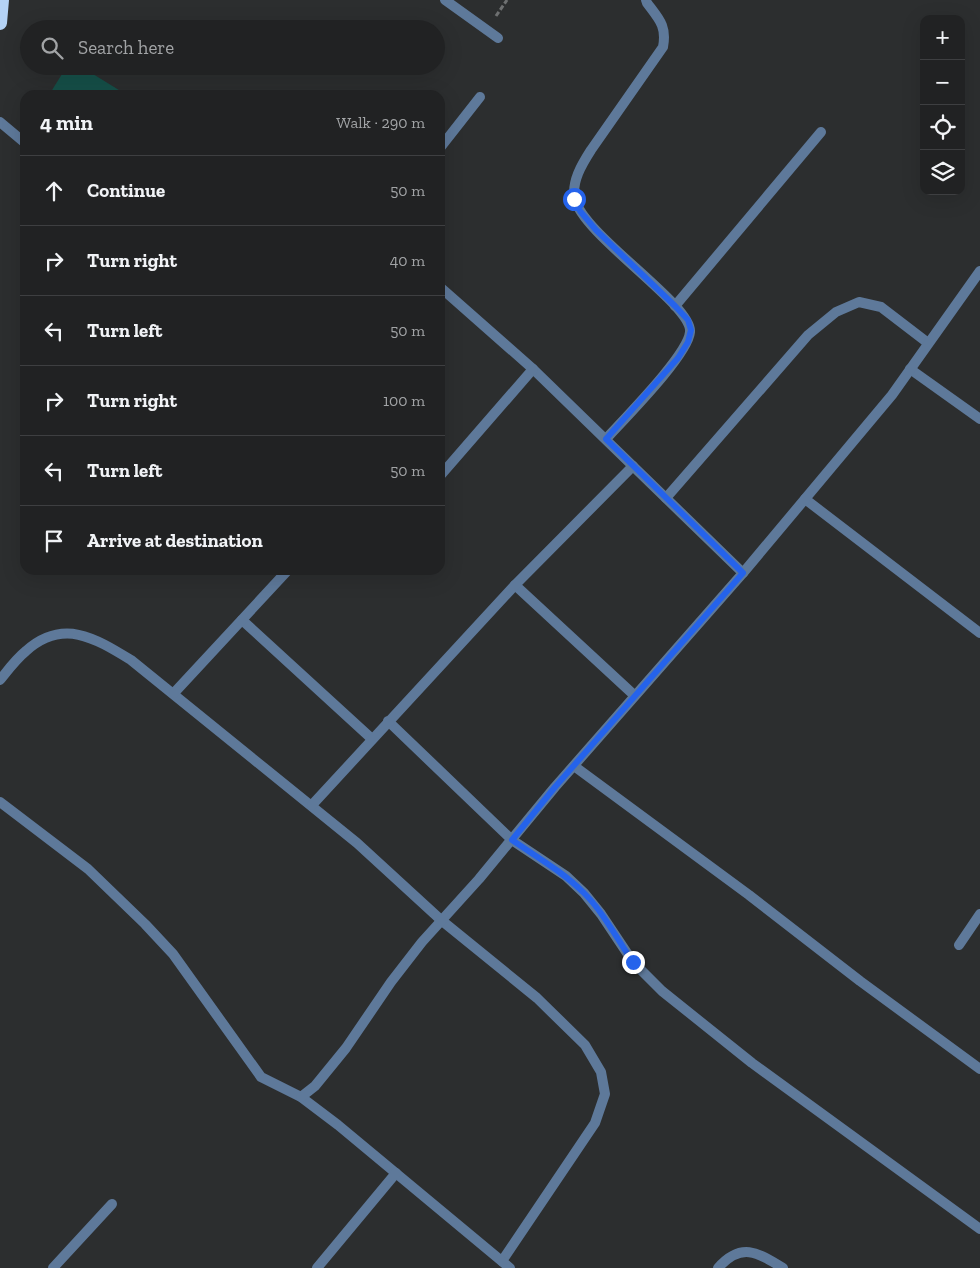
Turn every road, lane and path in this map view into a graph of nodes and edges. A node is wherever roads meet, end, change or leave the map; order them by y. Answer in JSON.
{"nodes":[{"id":1,"x":2,"y":0,"type":"edge"},
{"id":2,"x":445,"y":0,"type":"edge"},
{"id":3,"x":646,"y":0,"type":"edge"},
{"id":4,"x":0,"y":23,"type":"edge"},
{"id":5,"x":498,"y":38,"type":"dead end"},
{"id":6,"x":480,"y":97,"type":"dead end"},
{"id":7,"x":0,"y":122,"type":"edge"},
{"id":8,"x":821,"y":132,"type":"dead end"},
{"id":9,"x":20,"y":139,"type":"edge"},
{"id":10,"x":445,"y":142,"type":"edge"},
{"id":11,"x":980,"y":271,"type":"edge"},
{"id":12,"x":445,"y":291,"type":"edge"},
{"id":13,"x":675,"y":306,"type":"junction"},
{"id":14,"x":928,"y":343,"type":"junction"},
{"id":15,"x":533,"y":369,"type":"junction"},
{"id":16,"x":910,"y":370,"type":"junction"},
{"id":17,"x":980,"y":419,"type":"edge"},
{"id":18,"x":606,"y":439,"type":"junction"},
{"id":19,"x":633,"y":466,"type":"junction"},
{"id":20,"x":445,"y":470,"type":"edge"},
{"id":21,"x":666,"y":498,"type":"junction"},
{"id":22,"x":805,"y":499,"type":"junction"},
{"id":23,"x":743,"y":573,"type":"junction"},
{"id":24,"x":283,"y":575,"type":"edge"},
{"id":25,"x":515,"y":585,"type":"junction"},
{"id":26,"x":242,"y":620,"type":"junction"},
{"id":27,"x":980,"y":633,"type":"edge"},
{"id":28,"x":0,"y":680,"type":"edge"},
{"id":29,"x":174,"y":693,"type":"junction"},
{"id":30,"x":634,"y":695,"type":"junction"},
{"id":31,"x":388,"y":721,"type":"junction"},
{"id":32,"x":372,"y":739,"type":"junction"},
{"id":33,"x":574,"y":766,"type":"junction"},
{"id":34,"x":0,"y":802,"type":"edge"},
{"id":35,"x":312,"y":805,"type":"junction"},
{"id":36,"x":512,"y":840,"type":"junction"},
{"id":37,"x":980,"y":914,"type":"edge"},
{"id":38,"x":441,"y":920,"type":"junction"},
{"id":39,"x":959,"y":945,"type":"dead end"},
{"id":40,"x":980,"y":1069,"type":"edge"},
{"id":41,"x":301,"y":1097,"type":"junction"},
{"id":42,"x":396,"y":1173,"type":"junction"},
{"id":43,"x":112,"y":1204,"type":"dead end"},
{"id":44,"x":980,"y":1228,"type":"edge"},
{"id":45,"x":502,"y":1261,"type":"junction"},
{"id":46,"x":53,"y":1268,"type":"edge"},
{"id":47,"x":317,"y":1268,"type":"edge"},
{"id":48,"x":510,"y":1268,"type":"edge"},
{"id":49,"x":718,"y":1268,"type":"edge"},
{"id":50,"x":783,"y":1268,"type":"edge"}],
"edges":[{"from":1,"to":4,"type":"highway"},
{"from":2,"to":5,"type":"street"},
{"from":3,"to":13,"type":"street"},
{"from":6,"to":10,"type":"street"},
{"from":7,"to":9,"type":"street"},
{"from":8,"to":13,"type":"street"},
{"from":11,"to":14,"type":"street"},
{"from":12,"to":15,"type":"street"},
{"from":13,"to":18,"type":"street"},
{"from":14,"to":16,"type":"street"},
{"from":14,"to":21,"type":"street"},
{"from":15,"to":18,"type":"street"},
{"from":15,"to":20,"type":"street"},
{"from":16,"to":17,"type":"street"},
{"from":16,"to":22,"type":"street"},
{"from":18,"to":19,"type":"street"},
{"from":19,"to":21,"type":"street"},
{"from":19,"to":25,"type":"street"},
{"from":21,"to":23,"type":"street"},
{"from":22,"to":23,"type":"street"},
{"from":22,"to":27,"type":"street"},
{"from":23,"to":30,"type":"street"},
{"from":24,"to":26,"type":"street"},
{"from":25,"to":30,"type":"street"},
{"from":25,"to":31,"type":"street"},
{"from":26,"to":29,"type":"street"},
{"from":26,"to":32,"type":"street"},
{"from":28,"to":29,"type":"street"},
{"from":29,"to":35,"type":"street"},
{"from":30,"to":33,"type":"street"},
{"from":31,"to":32,"type":"street"},
{"from":31,"to":36,"type":"street"},
{"from":32,"to":35,"type":"street"},
{"from":33,"to":36,"type":"street"},
{"from":33,"to":40,"type":"street"},
{"from":34,"to":41,"type":"street"},
{"from":35,"to":38,"type":"street"},
{"from":36,"to":38,"type":"street"},
{"from":36,"to":44,"type":"street"},
{"from":37,"to":39,"type":"street"},
{"from":38,"to":41,"type":"street"},
{"from":38,"to":45,"type":"street"},
{"from":41,"to":42,"type":"street"},
{"from":42,"to":45,"type":"street"},
{"from":42,"to":47,"type":"street"},
{"from":43,"to":46,"type":"street"},
{"from":45,"to":48,"type":"street"},
{"from":49,"to":50,"type":"street"}]}
